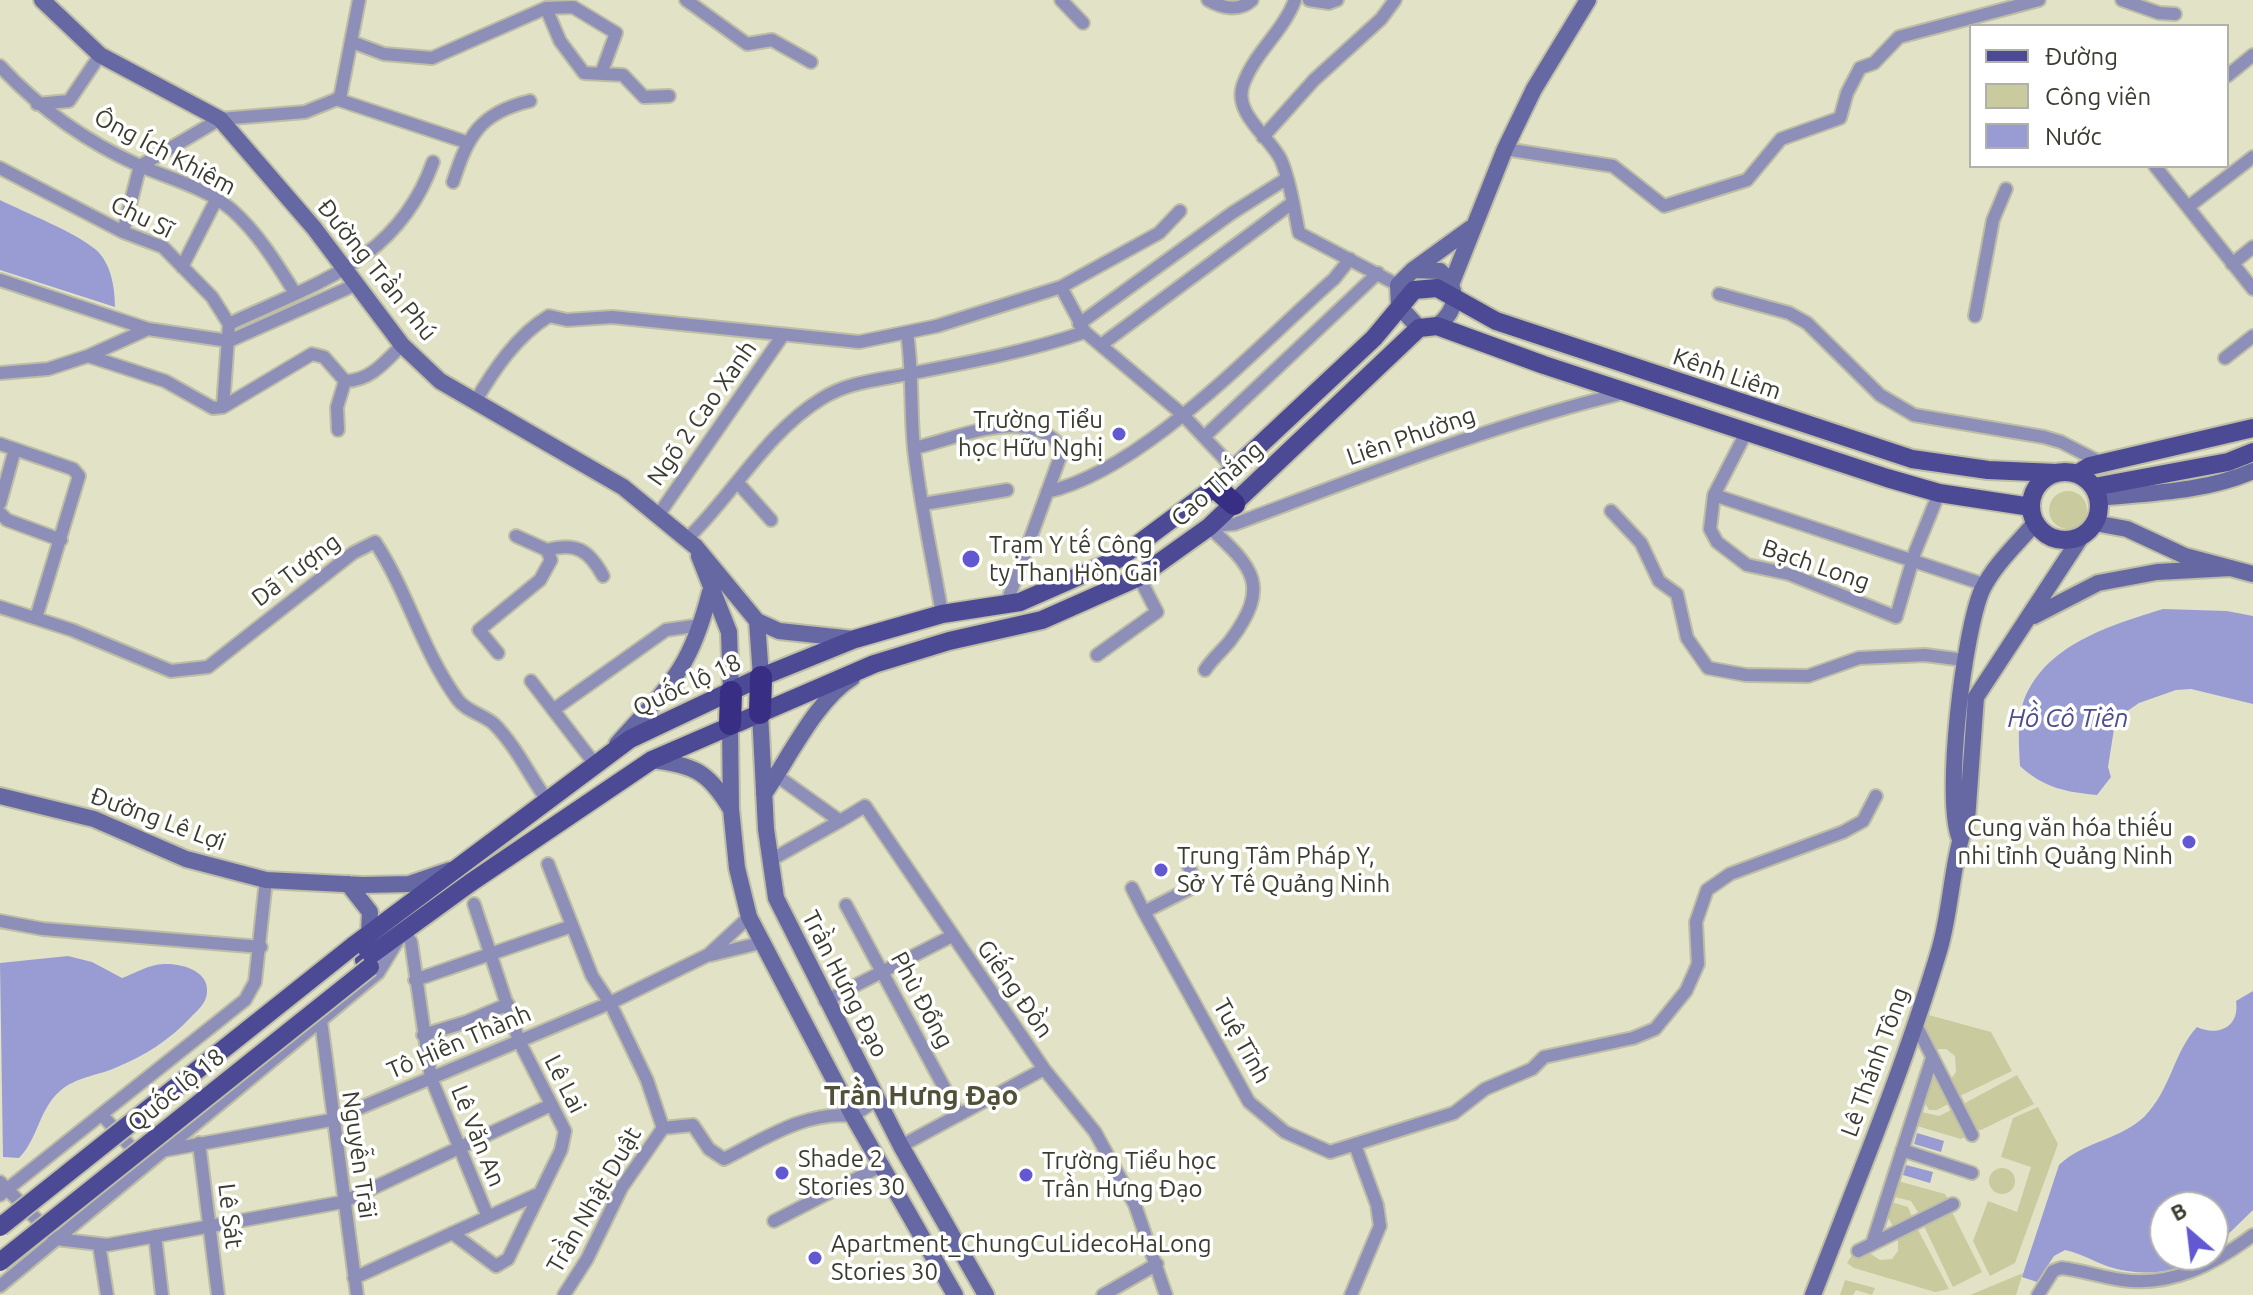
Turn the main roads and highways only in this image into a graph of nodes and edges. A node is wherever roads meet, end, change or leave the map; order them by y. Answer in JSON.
{"nodes":[{"id":1,"x":42,"y":0,"type":"edge"},
{"id":2,"x":1586,"y":1,"type":"edge"},
{"id":3,"x":1473,"y":227,"type":"junction"},
{"id":4,"x":1413,"y":270,"type":"junction"},
{"id":5,"x":1454,"y":290,"type":"junction"},
{"id":6,"x":1399,"y":306,"type":"junction"},
{"id":7,"x":1428,"y":327,"type":"junction"},
{"id":8,"x":2253,"y":428,"type":"edge"},
{"id":9,"x":2253,"y":452,"type":"edge"},
{"id":10,"x":2253,"y":471,"type":"edge"},
{"id":11,"x":2056,"y":473,"type":"junction"},
{"id":12,"x":2077,"y":474,"type":"junction"},
{"id":13,"x":1215,"y":487,"type":"junction"},
{"id":14,"x":2096,"y":492,"type":"junction"},
{"id":15,"x":1234,"y":504,"type":"junction"},
{"id":16,"x":2033,"y":515,"type":"junction"},
{"id":17,"x":2095,"y":523,"type":"junction"},
{"id":18,"x":2081,"y":537,"type":"junction"},
{"id":19,"x":691,"y":543,"type":"junction"},
{"id":20,"x":2231,"y":568,"type":"junction"},
{"id":21,"x":2253,"y":574,"type":"edge"},
{"id":22,"x":710,"y":592,"type":"junction"},
{"id":23,"x":2027,"y":620,"type":"junction"},
{"id":24,"x":757,"y":621,"type":"junction"},
{"id":25,"x":855,"y":639,"type":"junction"},
{"id":26,"x":874,"y":664,"type":"junction"},
{"id":27,"x":761,"y":677,"type":"junction"},
{"id":28,"x":731,"y":692,"type":"junction"},
{"id":29,"x":760,"y":713,"type":"junction"},
{"id":30,"x":730,"y":724,"type":"junction"},
{"id":31,"x":610,"y":752,"type":"junction"},
{"id":32,"x":652,"y":760,"type":"junction"},
{"id":33,"x":764,"y":794,"type":"junction"},
{"id":34,"x":0,"y":796,"type":"edge"},
{"id":35,"x":731,"y":809,"type":"junction"},
{"id":36,"x":1960,"y":839,"type":"junction"},
{"id":37,"x":452,"y":869,"type":"junction"},
{"id":38,"x":348,"y":884,"type":"junction"},
{"id":39,"x":776,"y":898,"type":"junction"},
{"id":40,"x":749,"y":917,"type":"junction"},
{"id":41,"x":364,"y":948,"type":"junction"},
{"id":42,"x":0,"y":1217,"type":"edge"},
{"id":43,"x":0,"y":1227,"type":"edge"},
{"id":44,"x":0,"y":1251,"type":"edge"},
{"id":45,"x":0,"y":1262,"type":"edge"},
{"id":46,"x":955,"y":1295,"type":"edge"},
{"id":47,"x":986,"y":1295,"type":"edge"},
{"id":48,"x":1813,"y":1295,"type":"edge"}],
"edges":[{"from":1,"to":19,"type":"main road","name":"Đường Trần Phú"},
{"from":2,"to":3,"type":"main road","name":"Cao Thắng"},
{"from":3,"to":4,"type":"main road"},
{"from":3,"to":5,"type":"main road","name":"Cao Thắng"},
{"from":4,"to":5,"type":"main road"},
{"from":4,"to":6,"type":"main road"},
{"from":5,"to":6,"type":"main road","name":"Kênh Liêm"},
{"from":5,"to":7,"type":"main road","name":"Cao Thắng"},
{"from":5,"to":11,"type":"main road","name":"Kênh Liêm"},
{"from":6,"to":7,"type":"main road"},
{"from":6,"to":13,"type":"main road","name":"Cao Thắng"},
{"from":7,"to":15,"type":"main road","name":"Cao Thắng"},
{"from":7,"to":16,"type":"main road","name":"Kênh Liêm"},
{"from":8,"to":12,"type":"main road"},
{"from":9,"to":14,"type":"main road"},
{"from":10,"to":14,"type":"main road"},
{"from":11,"to":12,"type":"main road"},
{"from":11,"to":16,"type":"main road"},
{"from":12,"to":14,"type":"main road"},
{"from":13,"to":15,"type":"highway"},
{"from":13,"to":25,"type":"main road","name":"Cao Thắng"},
{"from":14,"to":17,"type":"main road"},
{"from":15,"to":26,"type":"main road","name":"Cao Thắng"},
{"from":16,"to":18,"type":"main road"},
{"from":16,"to":36,"type":"main road","name":"Lê Thánh Tông"},
{"from":17,"to":18,"type":"main road"},
{"from":17,"to":20,"type":"main road"},
{"from":18,"to":23,"type":"main road","name":"Lê Thánh Tông"},
{"from":19,"to":22,"type":"main road"},
{"from":19,"to":24,"type":"main road","name":"Đường Trần Phú"},
{"from":20,"to":21,"type":"main road"},
{"from":20,"to":23,"type":"main road"},
{"from":22,"to":28,"type":"main road"},
{"from":22,"to":31,"type":"main road"},
{"from":23,"to":36,"type":"main road","name":"Lê Thánh Tông"},
{"from":24,"to":25,"type":"main road"},
{"from":24,"to":27,"type":"main road"},
{"from":25,"to":27,"type":"main road","name":"Cao Thắng"},
{"from":26,"to":29,"type":"main road","name":"Cao Thắng"},
{"from":26,"to":33,"type":"main road"},
{"from":27,"to":28,"type":"main road","name":"Quốc lộ 18"},
{"from":27,"to":29,"type":"highway"},
{"from":28,"to":30,"type":"highway"},
{"from":28,"to":31,"type":"main road","name":"Quốc lộ 18"},
{"from":29,"to":30,"type":"main road","name":"Quốc lộ 18"},
{"from":29,"to":33,"type":"main road","name":"Trần Hưng Đạo"},
{"from":30,"to":32,"type":"main road","name":"Quốc lộ 18"},
{"from":30,"to":35,"type":"main road"},
{"from":31,"to":37,"type":"main road","name":"Quốc lộ 18"},
{"from":32,"to":35,"type":"main road"},
{"from":32,"to":41,"type":"main road","name":"Quốc lộ 18"},
{"from":33,"to":39,"type":"main road","name":"Trần Hưng Đạo"},
{"from":34,"to":38,"type":"main road","name":"Đường Lê Lợi"},
{"from":35,"to":40,"type":"main road"},
{"from":36,"to":48,"type":"main road","name":"Lê Thánh Tông"},
{"from":37,"to":38,"type":"main road","name":"Đường Lê Lợi"},
{"from":37,"to":41,"type":"main road","name":"Quốc lộ 18"},
{"from":38,"to":41,"type":"main road"},
{"from":39,"to":40,"type":"main road"},
{"from":39,"to":47,"type":"main road","name":"Trần Hưng Đạo"},
{"from":40,"to":46,"type":"main road"},
{"from":41,"to":42,"type":"main road","name":"Quốc lộ 18"},
{"from":41,"to":43,"type":"main road","name":"Quốc lộ 18","bridge":true},
{"from":41,"to":44,"type":"main road","name":"Quốc lộ 18"},
{"from":41,"to":45,"type":"main road","name":"Quốc lộ 18","bridge":true}]}
